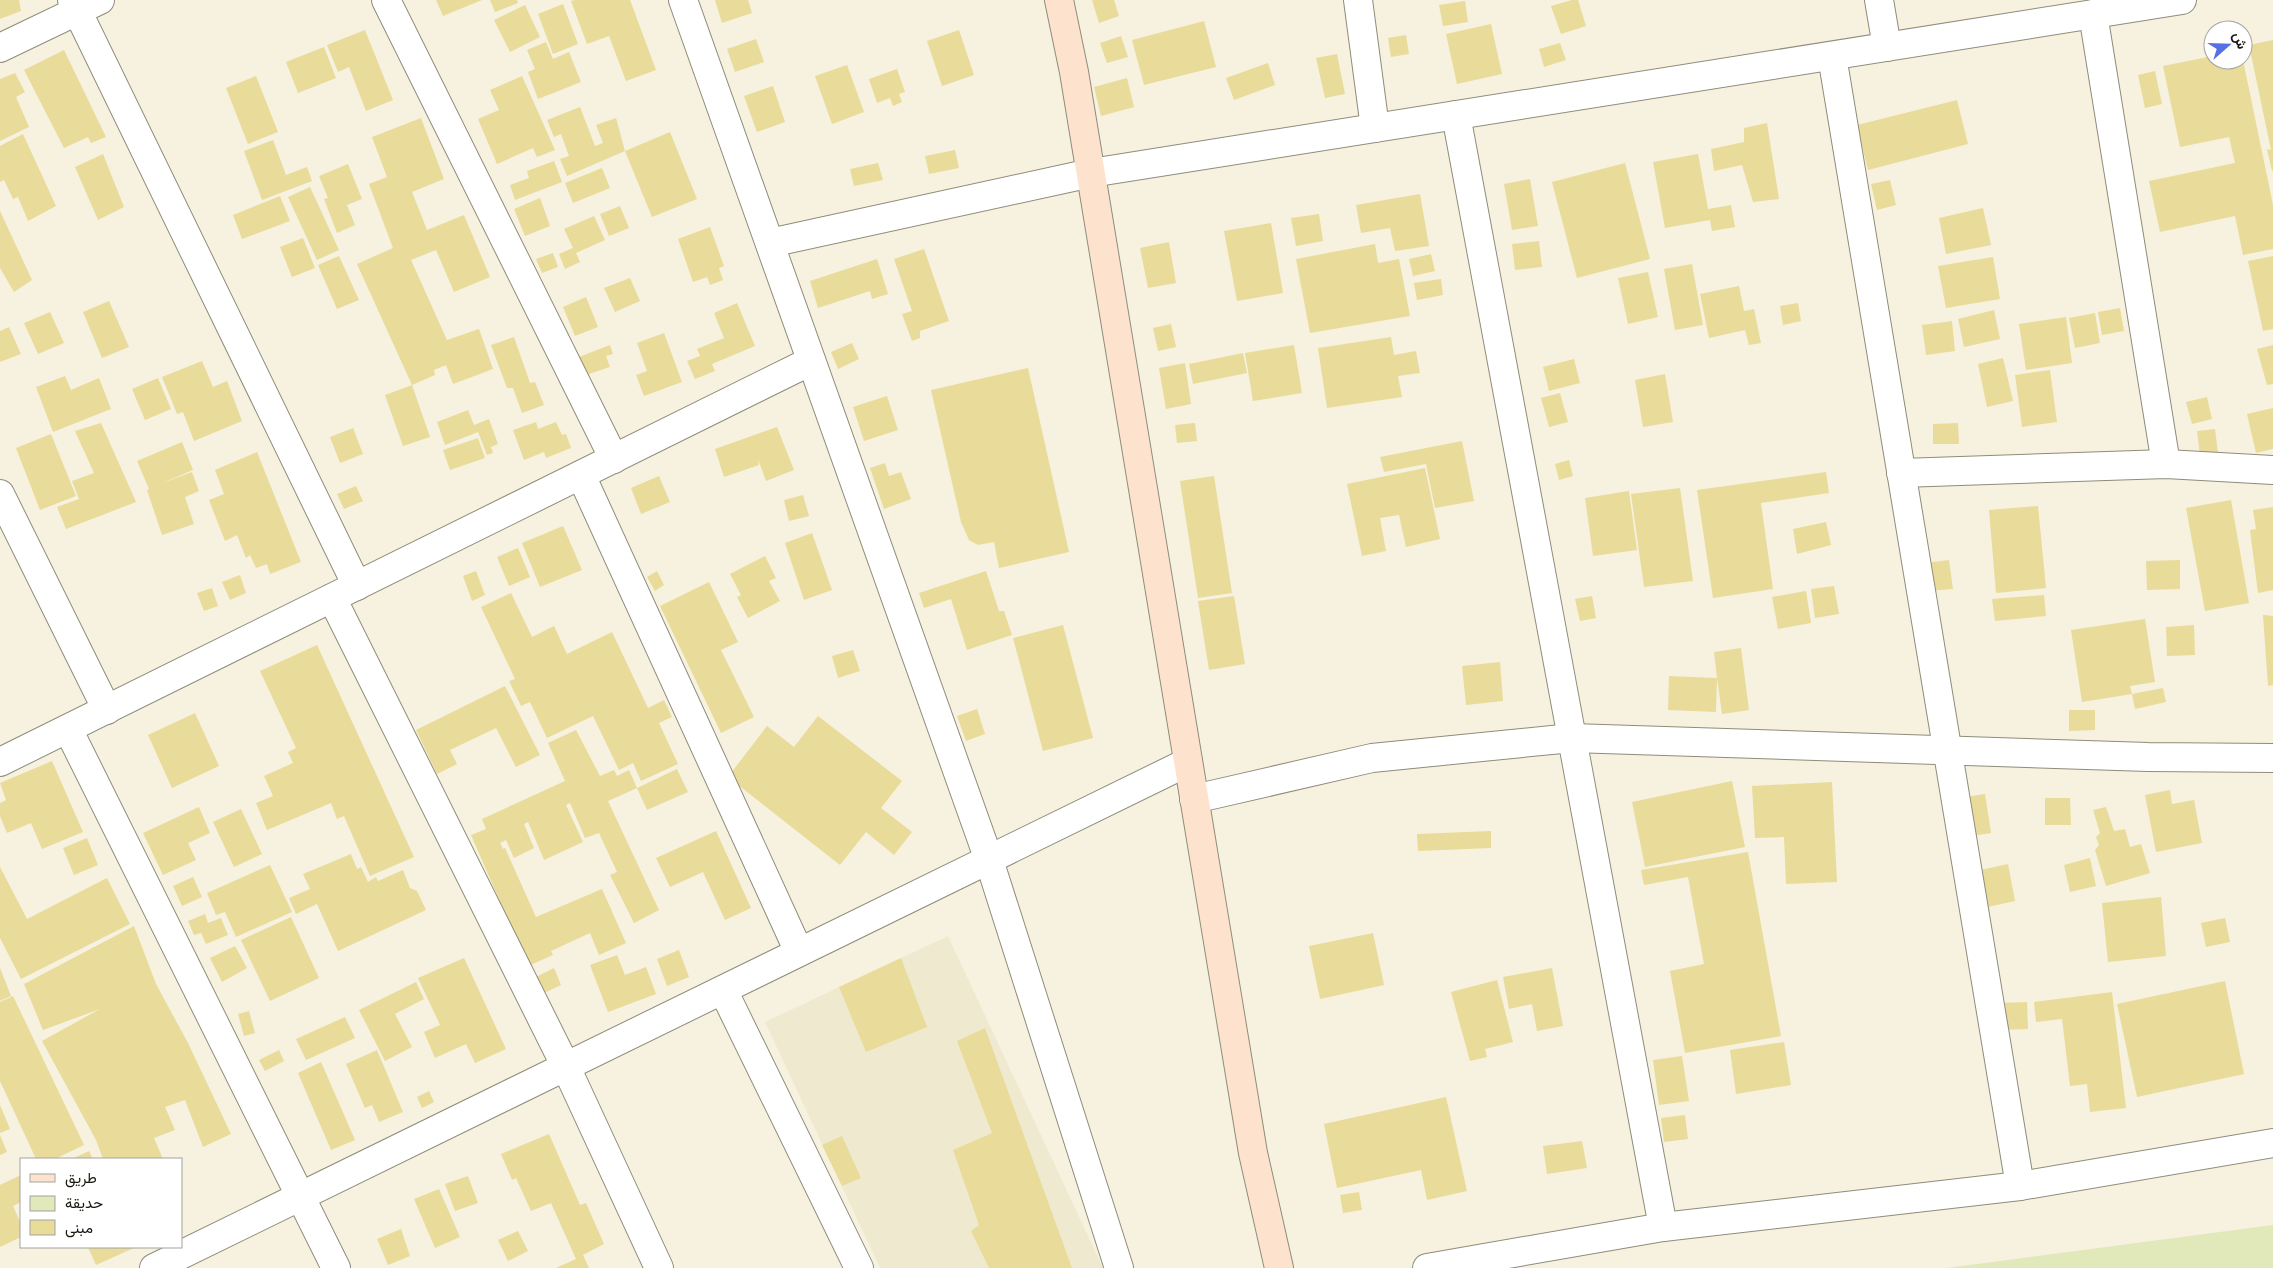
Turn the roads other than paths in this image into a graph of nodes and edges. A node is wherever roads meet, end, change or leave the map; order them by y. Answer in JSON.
{"nodes":[{"id":1,"x":386,"y":0,"type":"edge"},
{"id":2,"x":683,"y":0,"type":"edge"},
{"id":3,"x":1059,"y":0,"type":"edge"},
{"id":4,"x":1358,"y":0,"type":"edge"},
{"id":5,"x":1879,"y":0,"type":"edge"},
{"id":6,"x":2177,"y":0,"type":"edge"},
{"id":7,"x":83,"y":4,"type":"edge"},
{"id":8,"x":2093,"y":14,"type":"junction"},
{"id":9,"x":1887,"y":47,"type":"junction"},
{"id":10,"x":0,"y":48,"type":"edge"},
{"id":11,"x":1832,"y":56,"type":"junction"},
{"id":12,"x":1456,"y":115,"type":"junction"},
{"id":13,"x":1375,"y":128,"type":"junction"},
{"id":14,"x":1091,"y":173,"type":"junction"},
{"id":15,"x":770,"y":243,"type":"junction"},
{"id":16,"x":811,"y":361,"type":"junction"},
{"id":17,"x":614,"y":458,"type":"junction"},
{"id":18,"x":2166,"y":464,"type":"junction"},
{"id":19,"x":2273,"y":470,"type":"edge"},
{"id":20,"x":1901,"y":474,"type":"junction"},
{"id":21,"x":580,"y":475,"type":"junction"},
{"id":22,"x":0,"y":494,"type":"edge"},
{"id":23,"x":357,"y":586,"type":"junction"},
{"id":24,"x":332,"y":598,"type":"junction"},
{"id":25,"x":106,"y":710,"type":"junction"},
{"id":26,"x":68,"y":729,"type":"junction"},
{"id":27,"x":1572,"y":738,"type":"junction"},
{"id":28,"x":1948,"y":751,"type":"junction"},
{"id":29,"x":2273,"y":758,"type":"edge"},
{"id":30,"x":0,"y":762,"type":"edge"},
{"id":31,"x":1188,"y":762,"type":"junction"},
{"id":32,"x":1194,"y":799,"type":"junction"},
{"id":33,"x":989,"y":860,"type":"junction"},
{"id":34,"x":800,"y":952,"type":"junction"},
{"id":35,"x":723,"y":990,"type":"junction"},
{"id":36,"x":566,"y":1068,"type":"junction"},
{"id":37,"x":2273,"y":1143,"type":"edge"},
{"id":38,"x":2020,"y":1186,"type":"junction"},
{"id":39,"x":301,"y":1194,"type":"junction"},
{"id":40,"x":1663,"y":1227,"type":"junction"},
{"id":41,"x":154,"y":1268,"type":"edge"},
{"id":42,"x":336,"y":1268,"type":"edge"},
{"id":43,"x":659,"y":1268,"type":"edge"},
{"id":44,"x":859,"y":1268,"type":"edge"},
{"id":45,"x":1119,"y":1268,"type":"edge"},
{"id":46,"x":1279,"y":1268,"type":"edge"},
{"id":47,"x":1427,"y":1268,"type":"edge"}],
"edges":[{"from":1,"to":17,"type":"street"},
{"from":2,"to":15,"type":"street"},
{"from":3,"to":14,"type":"street"},
{"from":4,"to":13,"type":"street"},
{"from":5,"to":9,"type":"street"},
{"from":6,"to":8,"type":"street"},
{"from":7,"to":10,"type":"street"},
{"from":7,"to":23,"type":"street"},
{"from":8,"to":9,"type":"street"},
{"from":8,"to":18,"type":"street"},
{"from":9,"to":11,"type":"street"},
{"from":11,"to":12,"type":"street"},
{"from":11,"to":20,"type":"street"},
{"from":12,"to":13,"type":"street"},
{"from":12,"to":27,"type":"street"},
{"from":13,"to":14,"type":"street"},
{"from":14,"to":15,"type":"street"},
{"from":14,"to":31,"type":"street"},
{"from":15,"to":16,"type":"street"},
{"from":16,"to":17,"type":"street"},
{"from":16,"to":33,"type":"street"},
{"from":17,"to":21,"type":"street"},
{"from":18,"to":19,"type":"street"},
{"from":18,"to":20,"type":"street"},
{"from":20,"to":28,"type":"street"},
{"from":21,"to":23,"type":"street"},
{"from":21,"to":34,"type":"street"},
{"from":22,"to":25,"type":"street"},
{"from":23,"to":24,"type":"street"},
{"from":24,"to":25,"type":"street"},
{"from":24,"to":36,"type":"street"},
{"from":25,"to":26,"type":"street"},
{"from":26,"to":30,"type":"street"},
{"from":26,"to":39,"type":"street"},
{"from":27,"to":28,"type":"street"},
{"from":27,"to":32,"type":"street"},
{"from":27,"to":40,"type":"street"},
{"from":28,"to":29,"type":"street"},
{"from":28,"to":38,"type":"street"},
{"from":31,"to":32,"type":"street"},
{"from":31,"to":33,"type":"street"},
{"from":32,"to":46,"type":"street"},
{"from":33,"to":34,"type":"street"},
{"from":33,"to":45,"type":"street"},
{"from":34,"to":35,"type":"street"},
{"from":35,"to":36,"type":"street"},
{"from":35,"to":44,"type":"street"},
{"from":36,"to":39,"type":"street"},
{"from":36,"to":43,"type":"street"},
{"from":37,"to":38,"type":"street"},
{"from":38,"to":40,"type":"street"},
{"from":39,"to":41,"type":"street"},
{"from":39,"to":42,"type":"street"},
{"from":40,"to":47,"type":"street"}]}
